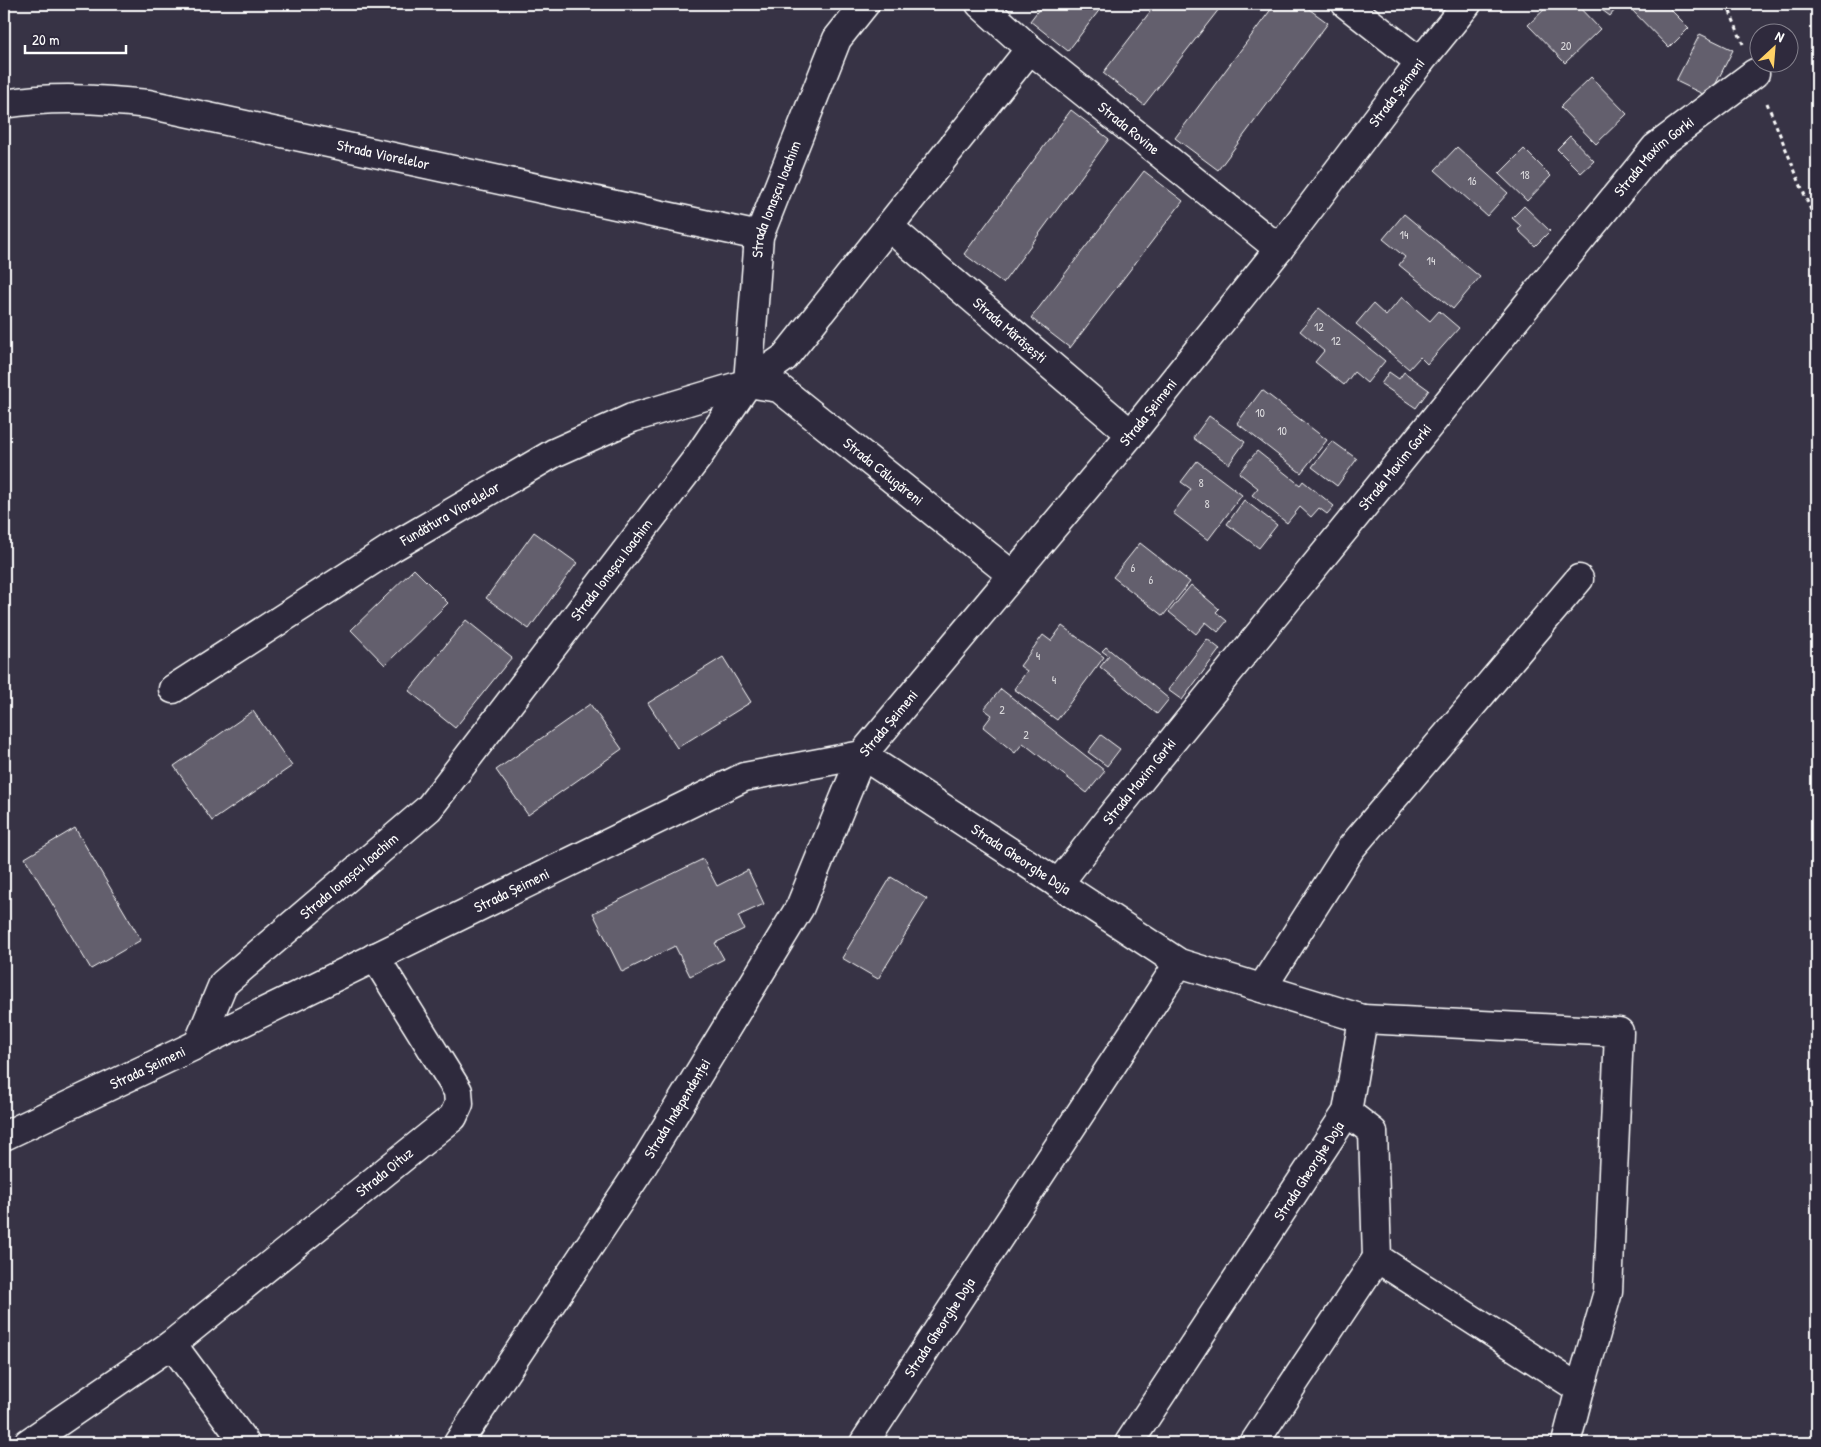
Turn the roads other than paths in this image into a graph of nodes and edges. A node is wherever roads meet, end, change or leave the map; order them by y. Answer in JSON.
{"nodes":[{"id":1,"x":865,"y":4,"type":"edge"},
{"id":2,"x":980,"y":4,"type":"edge"},
{"id":3,"x":1346,"y":4,"type":"edge"},
{"id":4,"x":1467,"y":4,"type":"edge"},
{"id":5,"x":1030,"y":49,"type":"junction"},
{"id":6,"x":1420,"y":62,"type":"junction"},
{"id":7,"x":1755,"y":73,"type":"road end"},
{"id":8,"x":4,"y":104,"type":"edge"},
{"id":9,"x":889,"y":227,"type":"junction"},
{"id":10,"x":759,"y":236,"type":"junction"},
{"id":11,"x":1279,"y":249,"type":"junction"},
{"id":12,"x":748,"y":383,"type":"junction"},
{"id":13,"x":1131,"y":434,"type":"junction"},
{"id":14,"x":1012,"y":575,"type":"junction"},
{"id":15,"x":1578,"y":579,"type":"dead end"},
{"id":16,"x":172,"y":689,"type":"dead end"},
{"id":17,"x":862,"y":755,"type":"junction"},
{"id":18,"x":1058,"y":884,"type":"junction"},
{"id":19,"x":375,"y":957,"type":"junction"},
{"id":20,"x":1179,"y":963,"type":"junction"},
{"id":21,"x":1262,"y":988,"type":"junction"},
{"id":22,"x":1363,"y":1019,"type":"junction"},
{"id":23,"x":198,"y":1044,"type":"junction"},
{"id":24,"x":1347,"y":1112,"type":"junction"},
{"id":25,"x":4,"y":1136,"type":"edge"},
{"id":26,"x":1378,"y":1258,"type":"junction"},
{"id":27,"x":172,"y":1344,"type":"junction"},
{"id":28,"x":1580,"y":1389,"type":"junction"},
{"id":29,"x":28,"y":1443,"type":"edge"},
{"id":30,"x":245,"y":1443,"type":"edge"},
{"id":31,"x":458,"y":1443,"type":"edge"},
{"id":32,"x":864,"y":1443,"type":"edge"},
{"id":33,"x":1129,"y":1443,"type":"edge"},
{"id":34,"x":1254,"y":1443,"type":"edge"},
{"id":35,"x":1566,"y":1443,"type":"edge"}],
"edges":[{"from":1,"to":10,"type":"street","name":"Strada Ionașcu Ioachim"},
{"from":2,"to":5,"type":"street","name":"Strada Rovine"},
{"from":3,"to":6,"type":"street"},
{"from":4,"to":6,"type":"street","name":"Strada Șeimeni"},
{"from":5,"to":9,"type":"street"},
{"from":5,"to":11,"type":"street","name":"Strada Rovine"},
{"from":6,"to":11,"type":"street","name":"Strada Șeimeni"},
{"from":7,"to":18,"type":"street","name":"Strada Maxim Gorki"},
{"from":8,"to":10,"type":"street","name":"Strada Viorelelor"},
{"from":9,"to":12,"type":"street"},
{"from":9,"to":13,"type":"street","name":"Strada Mărășești"},
{"from":10,"to":12,"type":"street","name":"Strada Ionașcu Ioachim"},
{"from":11,"to":13,"type":"street","name":"Strada Șeimeni"},
{"from":12,"to":14,"type":"street","name":"Strada Călugăreni"},
{"from":12,"to":16,"type":"street","name":"Fundătura Viorelelor"},
{"from":12,"to":23,"type":"street","name":"Strada Ionașcu Ioachim"},
{"from":13,"to":14,"type":"street","name":"Strada Șeimeni"},
{"from":14,"to":17,"type":"street","name":"Strada Șeimeni"},
{"from":15,"to":21,"type":"street"},
{"from":17,"to":18,"type":"street","name":"Strada Gheorghe Doja"},
{"from":17,"to":19,"type":"street","name":"Strada Șeimeni"},
{"from":17,"to":31,"type":"street","name":"Strada Independenței"},
{"from":18,"to":20,"type":"street","name":"Strada Gheorghe Doja"},
{"from":19,"to":23,"type":"street","name":"Strada Șeimeni"},
{"from":19,"to":27,"type":"street","name":"Strada Oituz"},
{"from":20,"to":21,"type":"street","name":"Strada Gheorghe Doja"},
{"from":20,"to":32,"type":"street","name":"Strada Gheorghe Doja"},
{"from":21,"to":22,"type":"street","name":"Strada Gheorghe Doja"},
{"from":22,"to":24,"type":"street","name":"Strada Gheorghe Doja"},
{"from":22,"to":28,"type":"street"},
{"from":23,"to":25,"type":"street","name":"Strada Șeimeni"},
{"from":24,"to":26,"type":"street"},
{"from":24,"to":33,"type":"street","name":"Strada Gheorghe Doja"},
{"from":26,"to":28,"type":"street"},
{"from":26,"to":34,"type":"street"},
{"from":27,"to":29,"type":"street","name":"Strada Oituz"},
{"from":27,"to":30,"type":"street"},
{"from":28,"to":35,"type":"street"}]}
